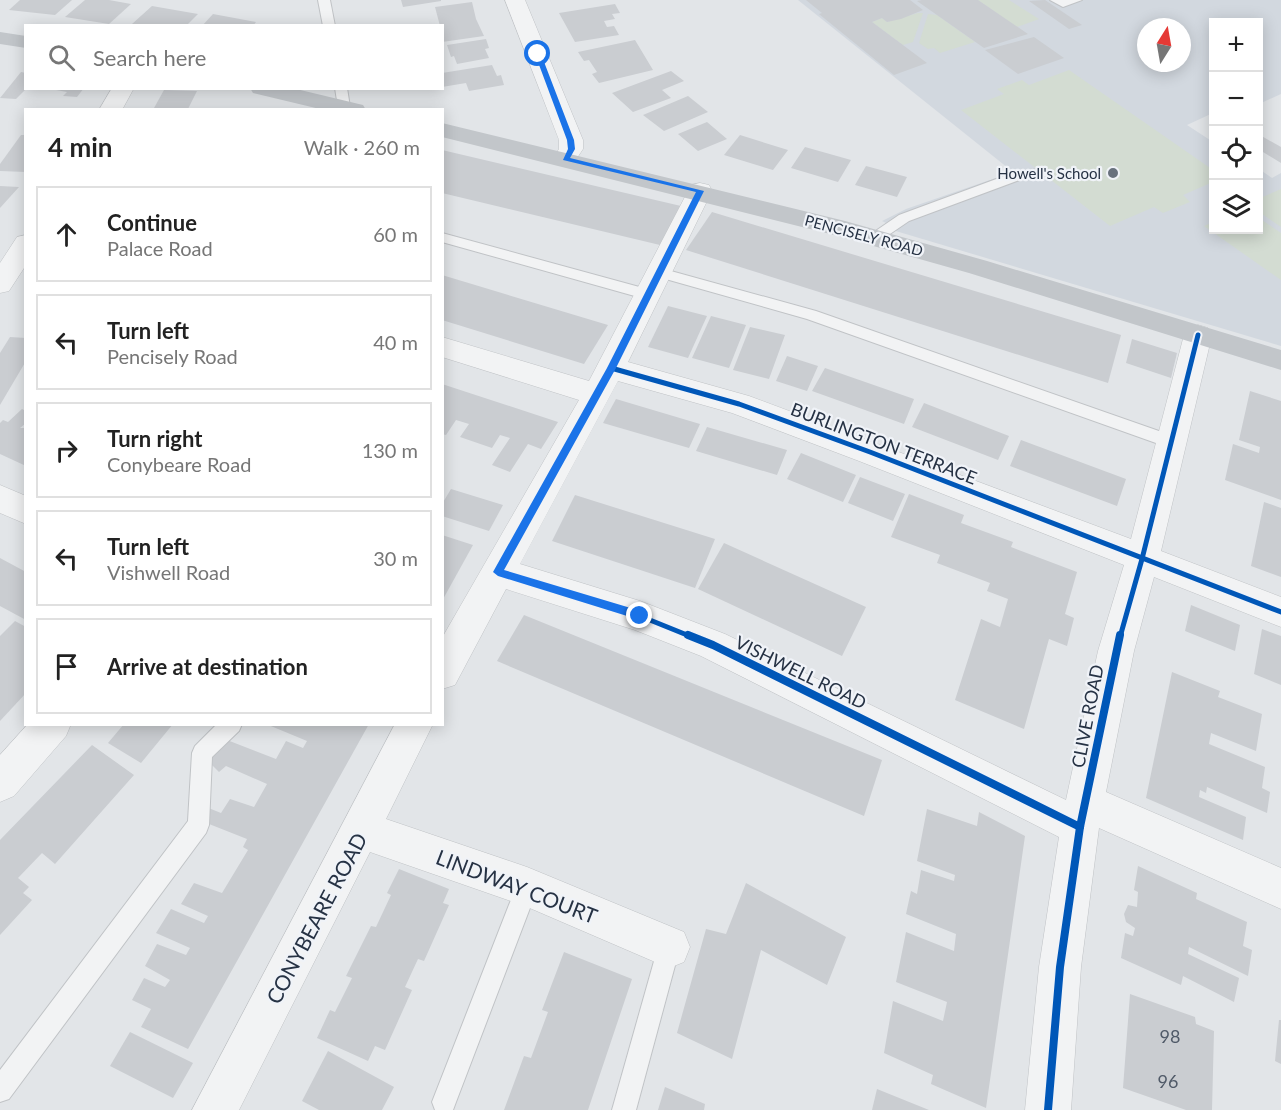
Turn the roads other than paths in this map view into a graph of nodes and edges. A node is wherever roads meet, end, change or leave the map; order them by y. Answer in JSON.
{"nodes":[{"id":1,"x":324,"y":0,"type":"edge"},
{"id":2,"x":515,"y":0,"type":"edge"},
{"id":3,"x":1056,"y":0,"type":"edge"},
{"id":4,"x":1076,"y":0,"type":"edge"},
{"id":5,"x":329,"y":24,"type":"edge"},
{"id":6,"x":0,"y":38,"type":"edge"},
{"id":7,"x":24,"y":42,"type":"edge"},
{"id":8,"x":122,"y":90,"type":"edge"},
{"id":9,"x":273,"y":90,"type":"edge"},
{"id":10,"x":347,"y":102,"type":"edge"},
{"id":11,"x":111,"y":108,"type":"edge"},
{"id":12,"x":444,"y":130,"type":"edge"},
{"id":13,"x":566,"y":159,"type":"junction"},
{"id":14,"x":1042,"y":173,"type":"dead end"},
{"id":15,"x":700,"y":191,"type":"junction"},
{"id":16,"x":444,"y":237,"type":"edge"},
{"id":17,"x":878,"y":239,"type":"junction"},
{"id":18,"x":24,"y":246,"type":"edge"},
{"id":19,"x":0,"y":284,"type":"edge"},
{"id":20,"x":655,"y":284,"type":"junction"},
{"id":21,"x":1198,"y":335,"type":"junction"},
{"id":22,"x":444,"y":348,"type":"edge"},
{"id":23,"x":1281,"y":360,"type":"edge"},
{"id":24,"x":611,"y":368,"type":"junction"},
{"id":25,"x":596,"y":394,"type":"junction"},
{"id":26,"x":1170,"y":442,"type":"junction"},
{"id":27,"x":0,"y":498,"type":"edge"},
{"id":28,"x":24,"y":510,"type":"edge"},
{"id":29,"x":1142,"y":559,"type":"junction"},
{"id":30,"x":498,"y":572,"type":"junction"},
{"id":31,"x":1281,"y":612,"type":"edge"},
{"id":32,"x":444,"y":669,"type":"edge"},
{"id":33,"x":51,"y":726,"type":"edge"},
{"id":34,"x":230,"y":726,"type":"edge"},
{"id":35,"x":414,"y":726,"type":"edge"},
{"id":36,"x":0,"y":783,"type":"edge"},
{"id":37,"x":1082,"y":815,"type":"junction"},
{"id":38,"x":362,"y":830,"type":"junction"},
{"id":39,"x":527,"y":887,"type":"junction"},
{"id":40,"x":1281,"y":889,"type":"edge"},
{"id":41,"x":669,"y":947,"type":"joint"},
{"id":42,"x":0,"y":1090,"type":"edge"},
{"id":43,"x":444,"y":1102,"type":"dead end"},
{"id":44,"x":215,"y":1110,"type":"edge"},
{"id":45,"x":624,"y":1110,"type":"edge"},
{"id":46,"x":1048,"y":1110,"type":"edge"}],
"edges":[{"from":1,"to":5,"type":"lane"},
{"from":2,"to":13,"type":"street"},
{"from":3,"to":4,"type":"lane"},
{"from":6,"to":7,"type":"main road"},
{"from":8,"to":11,"type":"street"},
{"from":9,"to":10,"type":"main road"},
{"from":12,"to":13,"type":"main road","name":"PENCISELY ROAD"},
{"from":13,"to":15,"type":"main road","name":"PENCISELY ROAD"},
{"from":14,"to":17,"type":"lane"},
{"from":15,"to":17,"type":"main road","name":"PENCISELY ROAD"},
{"from":15,"to":20,"type":"street"},
{"from":16,"to":20,"type":"lane"},
{"from":17,"to":21,"type":"main road","name":"PENCISELY ROAD"},
{"from":18,"to":19,"type":"street"},
{"from":20,"to":24,"type":"street"},
{"from":20,"to":26,"type":"lane"},
{"from":21,"to":23,"type":"main road","name":"PENCISELY ROAD"},
{"from":21,"to":26,"type":"street","name":"CLIVE ROAD"},
{"from":22,"to":25,"type":"street"},
{"from":24,"to":25,"type":"street"},
{"from":24,"to":29,"type":"street","name":"BURLINGTON TERRACE"},
{"from":25,"to":30,"type":"street"},
{"from":26,"to":29,"type":"street","name":"CLIVE ROAD"},
{"from":27,"to":28,"type":"street"},
{"from":29,"to":31,"type":"street","name":"BURLINGTON TERRACE"},
{"from":29,"to":37,"type":"street","name":"CLIVE ROAD"},
{"from":30,"to":32,"type":"street"},
{"from":30,"to":37,"type":"street","name":"VISHWELL ROAD"},
{"from":33,"to":36,"type":"street"},
{"from":34,"to":42,"type":"lane"},
{"from":35,"to":38,"type":"street","name":"CONYBEARE ROAD"},
{"from":37,"to":40,"type":"street","name":"VISHWELL ROAD"},
{"from":37,"to":46,"type":"street","name":"CLIVE ROAD"},
{"from":38,"to":39,"type":"street","name":"LINDWAY COURT"},
{"from":38,"to":44,"type":"street","name":"CONYBEARE ROAD"},
{"from":39,"to":41,"type":"street","name":"LINDWAY COURT"},
{"from":39,"to":43,"type":"lane"},
{"from":41,"to":45,"type":"lane"}]}
